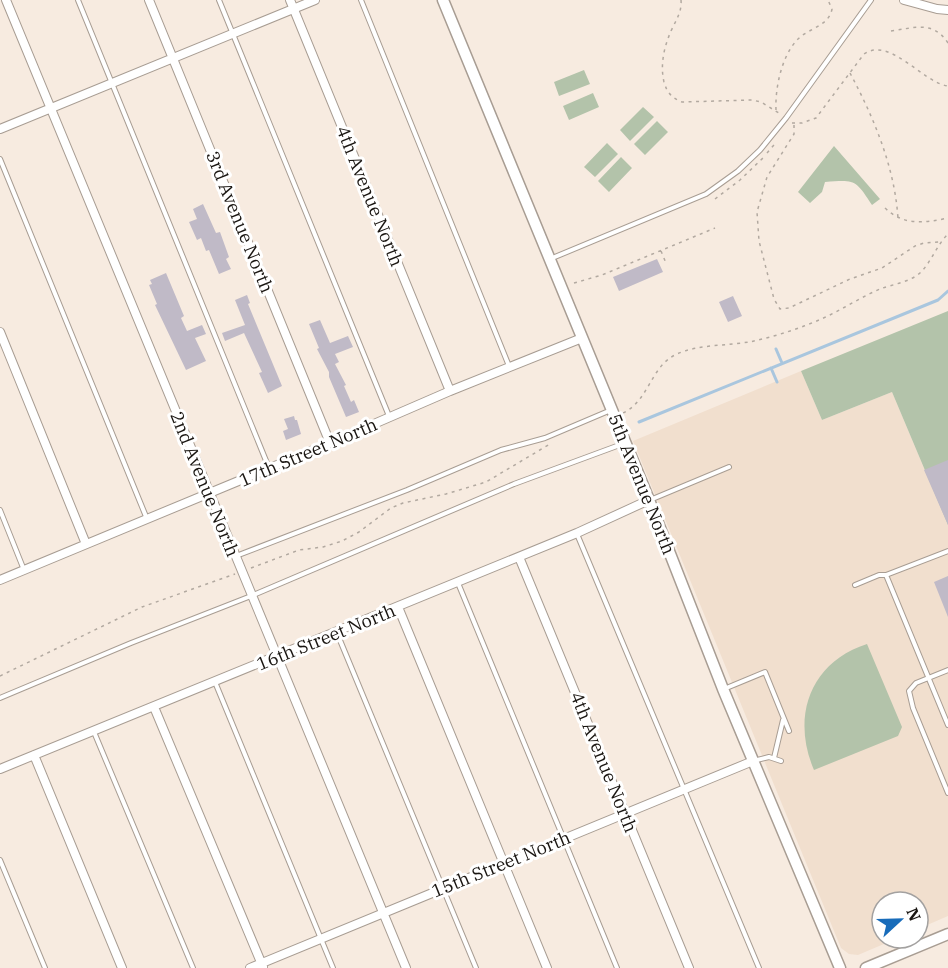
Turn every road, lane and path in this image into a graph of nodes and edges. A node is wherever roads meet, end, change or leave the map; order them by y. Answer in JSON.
{"nodes":[{"id":1,"x":6,"y":0,"type":"edge"},
{"id":2,"x":78,"y":0,"type":"edge"},
{"id":3,"x":149,"y":0,"type":"edge"},
{"id":4,"x":219,"y":0,"type":"edge"},
{"id":5,"x":290,"y":0,"type":"edge"},
{"id":6,"x":315,"y":0,"type":"edge"},
{"id":7,"x":361,"y":0,"type":"edge"},
{"id":8,"x":443,"y":0,"type":"edge"},
{"id":9,"x":681,"y":0,"type":"edge"},
{"id":10,"x":828,"y":0,"type":"edge"},
{"id":11,"x":871,"y":0,"type":"edge"},
{"id":12,"x":904,"y":0,"type":"edge"},
{"id":13,"x":294,"y":9,"type":"junction"},
{"id":14,"x":948,"y":10,"type":"edge"},
{"id":15,"x":891,"y":31,"type":"dead end"},
{"id":16,"x":233,"y":34,"type":"junction"},
{"id":17,"x":948,"y":43,"type":"edge"},
{"id":18,"x":173,"y":58,"type":"junction"},
{"id":19,"x":850,"y":73,"type":"junction"},
{"id":20,"x":112,"y":83,"type":"junction"},
{"id":21,"x":948,"y":86,"type":"edge"},
{"id":22,"x":51,"y":108,"type":"junction"},
{"id":23,"x":776,"y":110,"type":"junction"},
{"id":24,"x":786,"y":118,"type":"junction"},
{"id":25,"x":0,"y":129,"type":"edge"},
{"id":26,"x":0,"y":159,"type":"edge"},
{"id":27,"x":885,"y":208,"type":"dead end"},
{"id":28,"x":948,"y":218,"type":"edge"},
{"id":29,"x":898,"y":219,"type":"junction"},
{"id":30,"x":715,"y":228,"type":"dead end"},
{"id":31,"x":940,"y":242,"type":"dead end"},
{"id":32,"x":661,"y":250,"type":"junction"},
{"id":33,"x":550,"y":259,"type":"junction"},
{"id":34,"x":666,"y":263,"type":"dead end"},
{"id":35,"x":574,"y":283,"type":"dead end"},
{"id":36,"x":0,"y":332,"type":"edge"},
{"id":37,"x":582,"y":338,"type":"junction"},
{"id":38,"x":510,"y":369,"type":"junction"},
{"id":39,"x":450,"y":391,"type":"junction"},
{"id":40,"x":612,"y":409,"type":"junction"},
{"id":41,"x":390,"y":418,"type":"junction"},
{"id":42,"x":625,"y":442,"type":"junction"},
{"id":43,"x":330,"y":443,"type":"junction"},
{"id":44,"x":729,"y":467,"type":"dead end"},
{"id":45,"x":269,"y":468,"type":"junction"},
{"id":46,"x":208,"y":493,"type":"junction"},
{"id":47,"x":649,"y":500,"type":"junction"},
{"id":48,"x":0,"y":510,"type":"edge"},
{"id":49,"x":147,"y":519,"type":"junction"},
{"id":50,"x":577,"y":533,"type":"junction"},
{"id":51,"x":86,"y":544,"type":"junction"},
{"id":52,"x":948,"y":551,"type":"edge"},
{"id":53,"x":235,"y":557,"type":"junction"},
{"id":54,"x":519,"y":557,"type":"junction"},
{"id":55,"x":24,"y":570,"type":"junction"},
{"id":56,"x":886,"y":575,"type":"junction"},
{"id":57,"x":0,"y":580,"type":"edge"},
{"id":58,"x":458,"y":583,"type":"junction"},
{"id":59,"x":855,"y":585,"type":"dead end"},
{"id":60,"x":251,"y":596,"type":"junction"},
{"id":61,"x":398,"y":607,"type":"junction"},
{"id":62,"x":337,"y":632,"type":"junction"},
{"id":63,"x":276,"y":657,"type":"junction"},
{"id":64,"x":948,"y":670,"type":"edge"},
{"id":65,"x":928,"y":678,"type":"junction"},
{"id":66,"x":215,"y":682,"type":"junction"},
{"id":67,"x":723,"y":689,"type":"junction"},
{"id":68,"x":0,"y":698,"type":"edge"},
{"id":69,"x":154,"y":706,"type":"junction"},
{"id":70,"x":784,"y":719,"type":"junction"},
{"id":71,"x":948,"y":725,"type":"edge"},
{"id":72,"x":94,"y":731,"type":"junction"},
{"id":73,"x":789,"y":731,"type":"dead end"},
{"id":74,"x":34,"y":755,"type":"junction"},
{"id":75,"x":774,"y":758,"type":"junction"},
{"id":76,"x":753,"y":761,"type":"junction"},
{"id":77,"x":781,"y":761,"type":"dead end"},
{"id":78,"x":0,"y":769,"type":"edge"},
{"id":79,"x":684,"y":789,"type":"junction"},
{"id":80,"x":948,"y":793,"type":"edge"},
{"id":81,"x":625,"y":813,"type":"junction"},
{"id":82,"x":564,"y":838,"type":"junction"},
{"id":83,"x":0,"y":860,"type":"edge"},
{"id":84,"x":504,"y":863,"type":"junction"},
{"id":85,"x":443,"y":888,"type":"junction"},
{"id":86,"x":383,"y":913,"type":"junction"},
{"id":87,"x":948,"y":934,"type":"edge"},
{"id":88,"x":321,"y":939,"type":"junction"},
{"id":89,"x":262,"y":966,"type":"edge"},
{"id":90,"x":45,"y":968,"type":"edge"},
{"id":91,"x":122,"y":968,"type":"edge"},
{"id":92,"x":193,"y":968,"type":"edge"},
{"id":93,"x":250,"y":968,"type":"edge"},
{"id":94,"x":333,"y":968,"type":"edge"},
{"id":95,"x":405,"y":968,"type":"edge"},
{"id":96,"x":476,"y":968,"type":"edge"},
{"id":97,"x":547,"y":968,"type":"edge"},
{"id":98,"x":616,"y":968,"type":"edge"},
{"id":99,"x":689,"y":968,"type":"edge"},
{"id":100,"x":759,"y":968,"type":"edge"},
{"id":101,"x":840,"y":968,"type":"edge"},
{"id":102,"x":866,"y":968,"type":"edge"}],
"edges":[{"from":1,"to":22,"type":"street","name":"2nd Avenue North"},
{"from":2,"to":20,"type":"lane"},
{"from":3,"to":18,"type":"street","name":"3rd Avenue North"},
{"from":4,"to":16,"type":"lane"},
{"from":5,"to":13,"type":"street","name":"4th Avenue North"},
{"from":6,"to":13,"type":"street"},
{"from":7,"to":38,"type":"lane"},
{"from":8,"to":33,"type":"street","name":"5th Avenue North"},
{"from":9,"to":23,"type":"path"},
{"from":10,"to":23,"type":"path"},
{"from":11,"to":24,"type":"lane"},
{"from":12,"to":14,"type":"street"},
{"from":13,"to":16,"type":"street"},
{"from":13,"to":39,"type":"street","name":"4th Avenue North"},
{"from":15,"to":17,"type":"path"},
{"from":16,"to":18,"type":"street"},
{"from":16,"to":41,"type":"lane"},
{"from":18,"to":20,"type":"street"},
{"from":18,"to":43,"type":"street","name":"3rd Avenue North"},
{"from":19,"to":21,"type":"path"},
{"from":19,"to":29,"type":"path"},
{"from":19,"to":31,"type":"path"},
{"from":20,"to":22,"type":"street"},
{"from":20,"to":45,"type":"lane"},
{"from":22,"to":25,"type":"street"},
{"from":22,"to":46,"type":"street","name":"2nd Avenue North"},
{"from":23,"to":24,"type":"path"},
{"from":24,"to":33,"type":"lane"},
{"from":26,"to":49,"type":"lane"},
{"from":27,"to":29,"type":"path"},
{"from":28,"to":29,"type":"path"},
{"from":30,"to":32,"type":"path"},
{"from":32,"to":34,"type":"path"},
{"from":32,"to":35,"type":"path"},
{"from":33,"to":37,"type":"street","name":"5th Avenue North"},
{"from":36,"to":51,"type":"street"},
{"from":37,"to":38,"type":"street","name":"17th Street North"},
{"from":37,"to":40,"type":"street","name":"5th Avenue North"},
{"from":38,"to":39,"type":"street","name":"17th Street North"},
{"from":39,"to":41,"type":"street","name":"17th Street North"},
{"from":40,"to":42,"type":"street","name":"5th Avenue North"},
{"from":40,"to":53,"type":"lane"},
{"from":41,"to":43,"type":"street","name":"17th Street North"},
{"from":42,"to":47,"type":"street","name":"5th Avenue North"},
{"from":42,"to":60,"type":"lane"},
{"from":43,"to":45,"type":"street","name":"17th Street North"},
{"from":44,"to":47,"type":"lane"},
{"from":45,"to":46,"type":"street","name":"17th Street North"},
{"from":46,"to":49,"type":"street","name":"17th Street North"},
{"from":46,"to":53,"type":"street","name":"2nd Avenue North"},
{"from":47,"to":50,"type":"street","name":"16th Street North"},
{"from":47,"to":67,"type":"street","name":"5th Avenue North"},
{"from":48,"to":55,"type":"lane"},
{"from":49,"to":51,"type":"street","name":"17th Street North"},
{"from":50,"to":54,"type":"street","name":"16th Street North"},
{"from":50,"to":79,"type":"lane"},
{"from":51,"to":55,"type":"street","name":"17th Street North"},
{"from":52,"to":56,"type":"lane"},
{"from":53,"to":60,"type":"street","name":"2nd Avenue North"},
{"from":54,"to":58,"type":"street","name":"16th Street North"},
{"from":54,"to":81,"type":"street","name":"4th Avenue North"},
{"from":55,"to":57,"type":"street","name":"17th Street North"},
{"from":56,"to":59,"type":"lane"},
{"from":56,"to":65,"type":"lane"},
{"from":58,"to":61,"type":"street","name":"16th Street North"},
{"from":58,"to":82,"type":"lane"},
{"from":60,"to":63,"type":"street","name":"2nd Avenue North"},
{"from":60,"to":68,"type":"lane"},
{"from":61,"to":62,"type":"street","name":"16th Street North"},
{"from":61,"to":84,"type":"street"},
{"from":62,"to":63,"type":"street","name":"16th Street North"},
{"from":62,"to":85,"type":"lane"},
{"from":63,"to":66,"type":"street","name":"16th Street North"},
{"from":63,"to":86,"type":"street","name":"2nd Avenue North"},
{"from":64,"to":65,"type":"lane"},
{"from":65,"to":71,"type":"lane"},
{"from":65,"to":80,"type":"lane"},
{"from":66,"to":69,"type":"street","name":"16th Street North"},
{"from":66,"to":88,"type":"lane"},
{"from":67,"to":70,"type":"lane"},
{"from":67,"to":76,"type":"street","name":"5th Avenue North"},
{"from":69,"to":72,"type":"street","name":"16th Street North"},
{"from":69,"to":89,"type":"street"},
{"from":70,"to":73,"type":"lane"},
{"from":70,"to":75,"type":"lane"},
{"from":72,"to":74,"type":"street","name":"16th Street North"},
{"from":72,"to":92,"type":"lane"},
{"from":74,"to":78,"type":"street","name":"16th Street North"},
{"from":74,"to":91,"type":"street"},
{"from":75,"to":76,"type":"lane"},
{"from":75,"to":77,"type":"lane"},
{"from":76,"to":79,"type":"street","name":"15th Street North"},
{"from":76,"to":101,"type":"street","name":"5th Avenue North"},
{"from":79,"to":81,"type":"street","name":"15th Street North"},
{"from":79,"to":100,"type":"lane"},
{"from":81,"to":82,"type":"street","name":"15th Street North"},
{"from":81,"to":99,"type":"street","name":"4th Avenue North"},
{"from":82,"to":84,"type":"street","name":"15th Street North"},
{"from":82,"to":98,"type":"lane"},
{"from":83,"to":90,"type":"lane"},
{"from":84,"to":85,"type":"street","name":"15th Street North"},
{"from":84,"to":97,"type":"street"},
{"from":85,"to":86,"type":"street","name":"15th Street North"},
{"from":85,"to":96,"type":"lane"},
{"from":86,"to":88,"type":"street","name":"15th Street North"},
{"from":86,"to":95,"type":"street","name":"2nd Avenue North"},
{"from":87,"to":102,"type":"street"},
{"from":88,"to":89,"type":"street","name":"15th Street North"},
{"from":88,"to":94,"type":"lane"},
{"from":89,"to":93,"type":"street","name":"15th Street North"}]}
